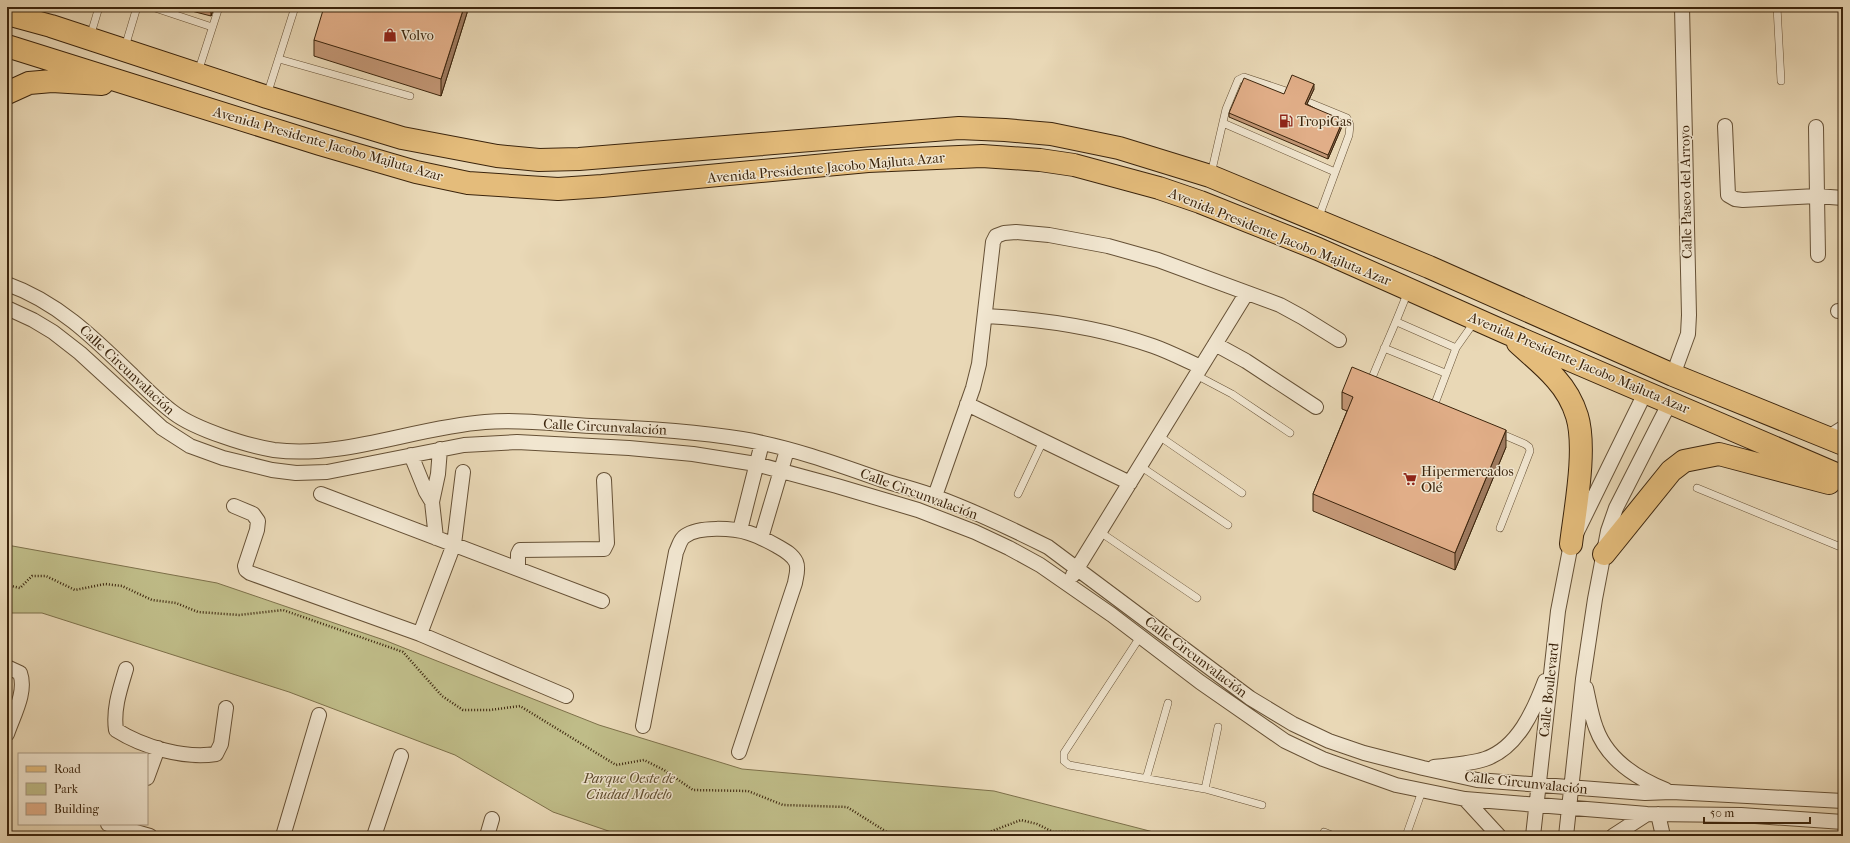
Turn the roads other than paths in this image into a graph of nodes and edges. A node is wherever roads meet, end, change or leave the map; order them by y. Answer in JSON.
{"nodes":[{"id":1,"x":99,"y":7,"type":"edge"},
{"id":2,"x":137,"y":7,"type":"edge"},
{"id":3,"x":152,"y":7,"type":"edge"},
{"id":4,"x":219,"y":7,"type":"edge"},
{"id":5,"x":296,"y":7,"type":"edge"},
{"id":6,"x":1682,"y":7,"type":"edge"},
{"id":7,"x":1777,"y":7,"type":"edge"},
{"id":8,"x":13,"y":12,"type":"edge"},
{"id":9,"x":212,"y":27,"type":"junction"},
{"id":10,"x":89,"y":38,"type":"junction"},
{"id":11,"x":7,"y":46,"type":"edge"},
{"id":12,"x":124,"y":50,"type":"junction"},
{"id":13,"x":279,"y":59,"type":"junction"},
{"id":14,"x":198,"y":74,"type":"junction"},
{"id":15,"x":1781,"y":81,"type":"dead end"},
{"id":16,"x":132,"y":85,"type":"junction"},
{"id":17,"x":1286,"y":91,"type":"edge"},
{"id":18,"x":7,"y":92,"type":"edge"},
{"id":19,"x":410,"y":96,"type":"dead end"},
{"id":20,"x":267,"y":97,"type":"junction"},
{"id":21,"x":1308,"y":102,"type":"edge"},
{"id":22,"x":1224,"y":123,"type":"junction"},
{"id":23,"x":1725,"y":126,"type":"dead end"},
{"id":24,"x":1816,"y":127,"type":"dead end"},
{"id":25,"x":1335,"y":172,"type":"junction"},
{"id":26,"x":1210,"y":176,"type":"junction"},
{"id":27,"x":1817,"y":196,"type":"junction"},
{"id":28,"x":1843,"y":198,"type":"edge"},
{"id":29,"x":1317,"y":220,"type":"junction"},
{"id":30,"x":1818,"y":255,"type":"dead end"},
{"id":31,"x":7,"y":284,"type":"edge"},
{"id":32,"x":1408,"y":289,"type":"junction"},
{"id":33,"x":1246,"y":294,"type":"junction"},
{"id":34,"x":7,"y":308,"type":"edge"},
{"id":35,"x":985,"y":316,"type":"junction"},
{"id":36,"x":1476,"y":319,"type":"junction"},
{"id":37,"x":1397,"y":322,"type":"junction"},
{"id":38,"x":1507,"y":332,"type":"junction"},
{"id":39,"x":1339,"y":340,"type":"dead end"},
{"id":40,"x":1215,"y":344,"type":"junction"},
{"id":41,"x":1384,"y":348,"type":"junction"},
{"id":42,"x":1456,"y":348,"type":"junction"},
{"id":43,"x":1199,"y":371,"type":"junction"},
{"id":44,"x":1445,"y":373,"type":"junction"},
{"id":45,"x":1673,"y":375,"type":"junction"},
{"id":46,"x":1380,"y":385,"type":"edge"},
{"id":47,"x":1646,"y":391,"type":"junction"},
{"id":48,"x":1420,"y":401,"type":"edge"},
{"id":49,"x":1670,"y":402,"type":"junction"},
{"id":50,"x":967,"y":404,"type":"junction"},
{"id":51,"x":1316,"y":407,"type":"dead end"},
{"id":52,"x":1490,"y":429,"type":"edge"},
{"id":53,"x":1290,"y":433,"type":"dead end"},
{"id":54,"x":1159,"y":436,"type":"junction"},
{"id":55,"x":1838,"y":437,"type":"edge"},
{"id":56,"x":1043,"y":441,"type":"junction"},
{"id":57,"x":762,"y":443,"type":"junction"},
{"id":58,"x":440,"y":449,"type":"junction"},
{"id":59,"x":787,"y":450,"type":"junction"},
{"id":60,"x":411,"y":455,"type":"junction"},
{"id":61,"x":756,"y":464,"type":"junction"},
{"id":62,"x":1140,"y":466,"type":"junction"},
{"id":63,"x":781,"y":471,"type":"junction"},
{"id":64,"x":463,"y":472,"type":"dead end"},
{"id":65,"x":1843,"y":477,"type":"edge"},
{"id":66,"x":604,"y":480,"type":"dead end"},
{"id":67,"x":1130,"y":483,"type":"junction"},
{"id":68,"x":1843,"y":486,"type":"edge"},
{"id":69,"x":1697,"y":488,"type":"dead end"},
{"id":70,"x":1242,"y":493,"type":"dead end"},
{"id":71,"x":321,"y":494,"type":"dead end"},
{"id":72,"x":1018,"y":494,"type":"dead end"},
{"id":73,"x":935,"y":496,"type":"junction"},
{"id":74,"x":432,"y":502,"type":"junction"},
{"id":75,"x":234,"y":506,"type":"dead end"},
{"id":76,"x":1228,"y":525,"type":"dead end"},
{"id":77,"x":1500,"y":528,"type":"dead end"},
{"id":78,"x":740,"y":530,"type":"junction"},
{"id":79,"x":1100,"y":532,"type":"junction"},
{"id":80,"x":436,"y":538,"type":"junction"},
{"id":81,"x":761,"y":538,"type":"junction"},
{"id":82,"x":454,"y":544,"type":"junction"},
{"id":83,"x":1571,"y":544,"type":"junction"},
{"id":84,"x":1843,"y":548,"type":"edge"},
{"id":85,"x":1604,"y":554,"type":"junction"},
{"id":86,"x":518,"y":568,"type":"junction"},
{"id":87,"x":1078,"y":568,"type":"junction"},
{"id":88,"x":1068,"y":584,"type":"junction"},
{"id":89,"x":1197,"y":598,"type":"dead end"},
{"id":90,"x":602,"y":600,"type":"dead end"},
{"id":91,"x":420,"y":634,"type":"junction"},
{"id":92,"x":1140,"y":637,"type":"junction"},
{"id":93,"x":1552,"y":662,"type":"junction"},
{"id":94,"x":7,"y":667,"type":"edge"},
{"id":95,"x":126,"y":669,"type":"dead end"},
{"id":96,"x":1583,"y":679,"type":"junction"},
{"id":97,"x":566,"y":696,"type":"dead end"},
{"id":98,"x":1168,"y":703,"type":"dead end"},
{"id":99,"x":226,"y":708,"type":"dead end"},
{"id":100,"x":319,"y":715,"type":"dead end"},
{"id":101,"x":643,"y":726,"type":"dead end"},
{"id":102,"x":1218,"y":727,"type":"dead end"},
{"id":103,"x":7,"y":734,"type":"edge"},
{"id":104,"x":158,"y":748,"type":"junction"},
{"id":105,"x":739,"y":752,"type":"dead end"},
{"id":106,"x":401,"y":756,"type":"dead end"},
{"id":107,"x":1423,"y":768,"type":"junction"},
{"id":108,"x":148,"y":775,"type":"edge"},
{"id":109,"x":1146,"y":779,"type":"junction"},
{"id":110,"x":1539,"y":785,"type":"junction"},
{"id":111,"x":1571,"y":788,"type":"junction"},
{"id":112,"x":1205,"y":789,"type":"junction"},
{"id":113,"x":1422,"y":791,"type":"junction"},
{"id":114,"x":1672,"y":792,"type":"junction"},
{"id":115,"x":1820,"y":799,"type":"junction"},
{"id":116,"x":1465,"y":800,"type":"junction"},
{"id":117,"x":1843,"y":801,"type":"edge"},
{"id":118,"x":1262,"y":805,"type":"dead end"},
{"id":119,"x":1537,"y":805,"type":"junction"},
{"id":120,"x":1569,"y":808,"type":"junction"},
{"id":121,"x":1653,"y":814,"type":"junction"},
{"id":122,"x":492,"y":819,"type":"dead end"},
{"id":123,"x":1819,"y":821,"type":"junction"},
{"id":124,"x":1843,"y":822,"type":"edge"},
{"id":125,"x":112,"y":825,"type":"edge"},
{"id":126,"x":132,"y":830,"type":"edge"},
{"id":127,"x":1324,"y":832,"type":"dead end"},
{"id":128,"x":150,"y":836,"type":"edge"},
{"id":129,"x":284,"y":836,"type":"edge"},
{"id":130,"x":374,"y":836,"type":"edge"},
{"id":131,"x":487,"y":836,"type":"edge"},
{"id":132,"x":1334,"y":836,"type":"edge"},
{"id":133,"x":1406,"y":836,"type":"edge"},
{"id":134,"x":1499,"y":836,"type":"edge"},
{"id":135,"x":1533,"y":836,"type":"edge"},
{"id":136,"x":1566,"y":836,"type":"edge"},
{"id":137,"x":1613,"y":836,"type":"edge"},
{"id":138,"x":1663,"y":836,"type":"edge"}],
"edges":[{"from":1,"to":10,"type":"lane"},
{"from":2,"to":12,"type":"lane"},
{"from":3,"to":9,"type":"lane"},
{"from":4,"to":9,"type":"lane"},
{"from":5,"to":13,"type":"lane"},
{"from":6,"to":45,"type":"street","name":"Calle Paseo del Arroyo"},
{"from":7,"to":15,"type":"lane"},
{"from":8,"to":10,"type":"main road","name":"Avenida Presidente Jacobo Majluta Azar"},
{"from":9,"to":14,"type":"lane"},
{"from":10,"to":12,"type":"main road","name":"Avenida Presidente Jacobo Majluta Azar"},
{"from":11,"to":16,"type":"main road","name":"Avenida Presidente Jacobo Majluta Azar"},
{"from":12,"to":14,"type":"main road","name":"Avenida Presidente Jacobo Majluta Azar"},
{"from":13,"to":19,"type":"lane"},
{"from":13,"to":20,"type":"lane"},
{"from":14,"to":20,"type":"main road","name":"Avenida Presidente Jacobo Majluta Azar"},
{"from":16,"to":18,"type":"main road"},
{"from":16,"to":32,"type":"main road","name":"Avenida Presidente Jacobo Majluta Azar"},
{"from":17,"to":22,"type":"lane"},
{"from":20,"to":26,"type":"main road","name":"Avenida Presidente Jacobo Majluta Azar"},
{"from":21,"to":25,"type":"lane"},
{"from":22,"to":25,"type":"lane"},
{"from":22,"to":26,"type":"lane"},
{"from":23,"to":27,"type":"street"},
{"from":24,"to":27,"type":"street"},
{"from":25,"to":29,"type":"lane"},
{"from":26,"to":29,"type":"main road","name":"Avenida Presidente Jacobo Majluta Azar"},
{"from":27,"to":28,"type":"street"},
{"from":27,"to":30,"type":"street"},
{"from":29,"to":45,"type":"main road","name":"Avenida Presidente Jacobo Majluta Azar"},
{"from":31,"to":57,"type":"street","name":"Calle Circunvalación"},
{"from":32,"to":36,"type":"main road","name":"Avenida Presidente Jacobo Majluta Azar"},
{"from":32,"to":37,"type":"lane"},
{"from":33,"to":35,"type":"street"},
{"from":33,"to":39,"type":"street"},
{"from":33,"to":40,"type":"street"},
{"from":34,"to":60,"type":"street","name":"Calle Circunvalación"},
{"from":35,"to":43,"type":"street"},
{"from":35,"to":50,"type":"street"},
{"from":36,"to":38,"type":"main road","name":"Avenida Presidente Jacobo Majluta Azar"},
{"from":36,"to":42,"type":"lane"},
{"from":37,"to":41,"type":"lane"},
{"from":37,"to":42,"type":"lane"},
{"from":38,"to":47,"type":"main road","name":"Avenida Presidente Jacobo Majluta Azar"},
{"from":38,"to":83,"type":"main road"},
{"from":40,"to":43,"type":"street"},
{"from":40,"to":51,"type":"street"},
{"from":41,"to":44,"type":"lane"},
{"from":41,"to":46,"type":"lane"},
{"from":42,"to":44,"type":"lane"},
{"from":43,"to":53,"type":"lane"},
{"from":43,"to":54,"type":"street"},
{"from":44,"to":48,"type":"lane"},
{"from":45,"to":55,"type":"main road","name":"Avenida Presidente Jacobo Majluta Azar"},
{"from":47,"to":49,"type":"main road","name":"Avenida Presidente Jacobo Majluta Azar"},
{"from":47,"to":83,"type":"street","name":"Calle Boulevard"},
{"from":49,"to":65,"type":"main road","name":"Avenida Presidente Jacobo Majluta Azar"},
{"from":49,"to":85,"type":"street"},
{"from":50,"to":56,"type":"street"},
{"from":50,"to":73,"type":"street"},
{"from":52,"to":77,"type":"lane"},
{"from":54,"to":62,"type":"street"},
{"from":54,"to":70,"type":"lane"},
{"from":56,"to":67,"type":"street"},
{"from":56,"to":72,"type":"lane"},
{"from":57,"to":59,"type":"street","name":"Calle Circunvalación"},
{"from":57,"to":61,"type":"street"},
{"from":58,"to":60,"type":"street","name":"Calle Circunvalación"},
{"from":58,"to":61,"type":"street","name":"Calle Circunvalación"},
{"from":58,"to":74,"type":"street"},
{"from":59,"to":63,"type":"street"},
{"from":59,"to":73,"type":"street","name":"Calle Circunvalación"},
{"from":60,"to":74,"type":"street"},
{"from":61,"to":63,"type":"street","name":"Calle Circunvalación"},
{"from":61,"to":78,"type":"street"},
{"from":62,"to":67,"type":"street"},
{"from":62,"to":76,"type":"lane"},
{"from":63,"to":81,"type":"street"},
{"from":63,"to":88,"type":"street","name":"Calle Circunvalación"},
{"from":64,"to":82,"type":"street"},
{"from":66,"to":86,"type":"street"},
{"from":67,"to":79,"type":"street"},
{"from":68,"to":85,"type":"main road"},
{"from":69,"to":84,"type":"lane"},
{"from":71,"to":80,"type":"street"},
{"from":73,"to":87,"type":"street","name":"Calle Circunvalación"},
{"from":74,"to":80,"type":"street"},
{"from":75,"to":91,"type":"street"},
{"from":78,"to":81,"type":"street"},
{"from":78,"to":101,"type":"street"},
{"from":79,"to":87,"type":"street"},
{"from":79,"to":89,"type":"lane"},
{"from":80,"to":82,"type":"street"},
{"from":81,"to":105,"type":"street"},
{"from":82,"to":86,"type":"street"},
{"from":82,"to":91,"type":"street"},
{"from":83,"to":93,"type":"street","name":"Calle Boulevard"},
{"from":85,"to":96,"type":"street"},
{"from":86,"to":90,"type":"street"},
{"from":87,"to":88,"type":"street"},
{"from":87,"to":107,"type":"street","name":"Calle Circunvalación"},
{"from":88,"to":92,"type":"street","name":"Calle Circunvalación"},
{"from":91,"to":97,"type":"street"},
{"from":92,"to":109,"type":"lane"},
{"from":92,"to":113,"type":"street","name":"Calle Circunvalación"},
{"from":93,"to":107,"type":"street"},
{"from":93,"to":110,"type":"street","name":"Calle Boulevard"},
{"from":94,"to":103,"type":"street"},
{"from":95,"to":104,"type":"street"},
{"from":96,"to":111,"type":"street"},
{"from":96,"to":114,"type":"street"},
{"from":98,"to":109,"type":"lane"},
{"from":99,"to":104,"type":"street"},
{"from":100,"to":129,"type":"street"},
{"from":102,"to":112,"type":"lane"},
{"from":104,"to":108,"type":"street"},
{"from":106,"to":130,"type":"street"},
{"from":107,"to":110,"type":"street","name":"Calle Circunvalación"},
{"from":109,"to":112,"type":"lane"},
{"from":110,"to":111,"type":"street","name":"Calle Circunvalación"},
{"from":110,"to":119,"type":"street","name":"Calle Boulevard"},
{"from":111,"to":114,"type":"street","name":"Calle Circunvalación"},
{"from":111,"to":120,"type":"street"},
{"from":112,"to":118,"type":"lane"},
{"from":113,"to":116,"type":"street","name":"Calle Circunvalación"},
{"from":113,"to":133,"type":"lane"},
{"from":114,"to":115,"type":"street","name":"Calle Circunvalación"},
{"from":115,"to":117,"type":"street","name":"Calle Circunvalación"},
{"from":115,"to":123,"type":"street"},
{"from":116,"to":119,"type":"street","name":"Calle Circunvalación"},
{"from":116,"to":134,"type":"street"},
{"from":119,"to":120,"type":"street","name":"Calle Circunvalación"},
{"from":119,"to":135,"type":"street","name":"Calle Boulevard"},
{"from":120,"to":121,"type":"street","name":"Calle Circunvalación"},
{"from":120,"to":136,"type":"street"},
{"from":121,"to":123,"type":"street","name":"Calle Circunvalación"},
{"from":121,"to":137,"type":"street"},
{"from":121,"to":138,"type":"street"},
{"from":122,"to":131,"type":"street"},
{"from":123,"to":124,"type":"street","name":"Calle Circunvalación"},
{"from":125,"to":126,"type":"street"},
{"from":126,"to":128,"type":"street"},
{"from":127,"to":132,"type":"lane"}]}
